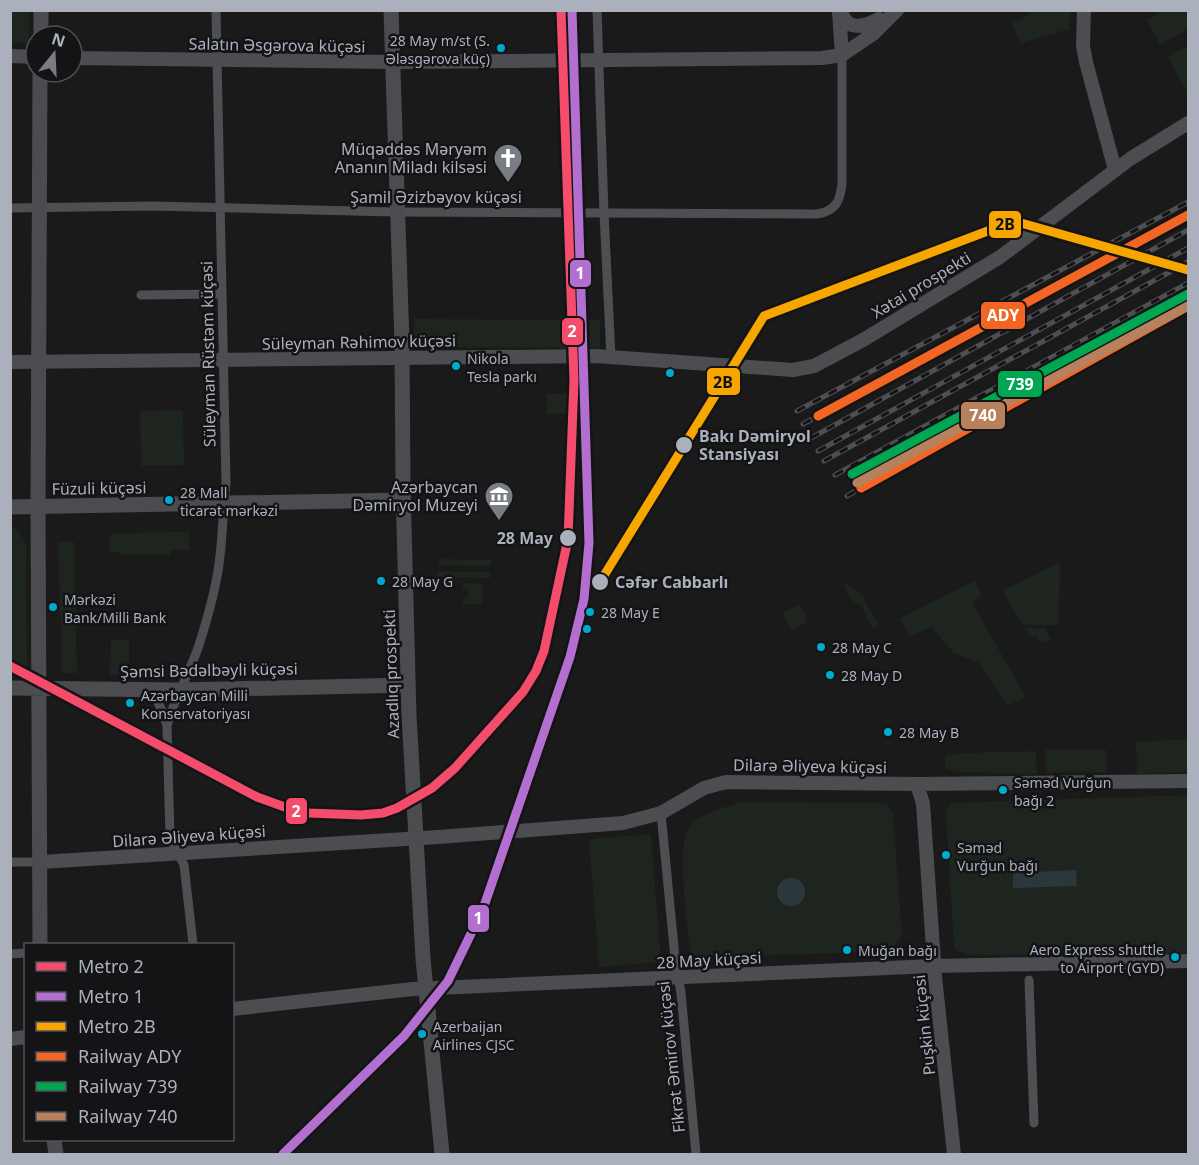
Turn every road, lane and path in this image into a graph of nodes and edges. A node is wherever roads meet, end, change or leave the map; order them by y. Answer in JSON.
{"nodes":[{"id":1,"x":216,"y":10,"type":"edge"},
{"id":2,"x":391,"y":10,"type":"edge"},
{"id":3,"x":597,"y":10,"type":"edge"},
{"id":4,"x":840,"y":10,"type":"edge"},
{"id":5,"x":897,"y":10,"type":"edge"},
{"id":6,"x":1084,"y":10,"type":"edge"},
{"id":7,"x":884,"y":15,"type":"edge"},
{"id":8,"x":842,"y":55,"type":"junction"},
{"id":9,"x":84,"y":58,"type":"edge"},
{"id":10,"x":598,"y":59,"type":"junction"},
{"id":11,"x":217,"y":61,"type":"junction"},
{"id":12,"x":392,"y":62,"type":"junction"},
{"id":13,"x":40,"y":84,"type":"edge"},
{"id":14,"x":1188,"y":123,"type":"edge"},
{"id":15,"x":1115,"y":170,"type":"junction"},
{"id":16,"x":10,"y":208,"type":"edge"},
{"id":17,"x":39,"y":208,"type":"junction"},
{"id":18,"x":219,"y":209,"type":"junction"},
{"id":19,"x":398,"y":212,"type":"junction"},
{"id":20,"x":604,"y":213,"type":"junction"},
{"id":21,"x":222,"y":294,"type":"junction"},
{"id":22,"x":141,"y":295,"type":"dead end"},
{"id":23,"x":611,"y":357,"type":"junction"},
{"id":24,"x":402,"y":358,"type":"junction"},
{"id":25,"x":223,"y":360,"type":"junction"},
{"id":26,"x":10,"y":362,"type":"edge"},
{"id":27,"x":38,"y":362,"type":"junction"},
{"id":28,"x":814,"y":366,"type":"joint"},
{"id":29,"x":403,"y":500,"type":"junction"},
{"id":30,"x":224,"y":503,"type":"junction"},
{"id":31,"x":10,"y":507,"type":"edge"},
{"id":32,"x":38,"y":507,"type":"junction"},
{"id":33,"x":408,"y":685,"type":"junction"},
{"id":34,"x":10,"y":688,"type":"edge"},
{"id":35,"x":40,"y":689,"type":"junction"},
{"id":36,"x":152,"y":690,"type":"junction"},
{"id":37,"x":180,"y":690,"type":"junction"},
{"id":38,"x":166,"y":726,"type":"junction"},
{"id":39,"x":1188,"y":781,"type":"edge"},
{"id":40,"x":917,"y":784,"type":"junction"},
{"id":41,"x":661,"y":813,"type":"junction"},
{"id":42,"x":416,"y":838,"type":"junction"},
{"id":43,"x":178,"y":853,"type":"junction"},
{"id":44,"x":10,"y":862,"type":"edge"},
{"id":45,"x":41,"y":862,"type":"junction"},
{"id":46,"x":40,"y":943,"type":"edge"},
{"id":47,"x":193,"y":943,"type":"edge"},
{"id":48,"x":1188,"y":960,"type":"edge"},
{"id":49,"x":934,"y":966,"type":"junction"},
{"id":50,"x":678,"y":978,"type":"junction"},
{"id":51,"x":1029,"y":980,"type":"dead end"},
{"id":52,"x":427,"y":988,"type":"junction"},
{"id":53,"x":234,"y":1009,"type":"edge"},
{"id":54,"x":1034,"y":1123,"type":"dead end"},
{"id":55,"x":442,"y":1155,"type":"edge"},
{"id":56,"x":696,"y":1155,"type":"edge"},
{"id":57,"x":954,"y":1155,"type":"edge"}],
"edges":[{"from":1,"to":11,"type":"street","name":"Süleyman Rüstəm küçəsi"},
{"from":2,"to":12,"type":"main road","name":"Azadlıq prospekti"},
{"from":3,"to":10,"type":"street"},
{"from":4,"to":7,"type":"main road"},
{"from":4,"to":8,"type":"main road"},
{"from":5,"to":8,"type":"main road"},
{"from":6,"to":15,"type":"main road"},
{"from":7,"to":8,"type":"main road"},
{"from":8,"to":10,"type":"main road","name":"Salatın Əsgərova küçəsi"},
{"from":8,"to":20,"type":"street","name":"Şamil Əzizbəyov küçəsi"},
{"from":9,"to":11,"type":"main road","name":"Salatın Əsgərova küçəsi"},
{"from":10,"to":12,"type":"main road","name":"Salatın Əsgərova küçəsi"},
{"from":10,"to":20,"type":"street"},
{"from":11,"to":12,"type":"main road","name":"Salatın Əsgərova küçəsi"},
{"from":11,"to":18,"type":"street","name":"Süleyman Rüstəm küçəsi"},
{"from":12,"to":19,"type":"main road","name":"Azadlıq prospekti"},
{"from":13,"to":17,"type":"main road"},
{"from":14,"to":15,"type":"main road","name":"Xətai prospekti"},
{"from":15,"to":28,"type":"main road","name":"Xətai prospekti"},
{"from":16,"to":17,"type":"street","name":"Şamil Əzizbəyov küçəsi"},
{"from":17,"to":18,"type":"street","name":"Şamil Əzizbəyov küçəsi"},
{"from":17,"to":27,"type":"main road"},
{"from":18,"to":19,"type":"street","name":"Şamil Əzizbəyov küçəsi"},
{"from":18,"to":21,"type":"street","name":"Süleyman Rüstəm küçəsi"},
{"from":19,"to":20,"type":"street","name":"Şamil Əzizbəyov küçəsi"},
{"from":19,"to":24,"type":"main road","name":"Azadlıq prospekti"},
{"from":20,"to":23,"type":"street"},
{"from":21,"to":22,"type":"street"},
{"from":21,"to":25,"type":"street","name":"Süleyman Rüstəm küçəsi"},
{"from":23,"to":24,"type":"main road","name":"Süleyman Rəhimov küçəsi"},
{"from":23,"to":28,"type":"main road","name":"Süleyman Rəhimov küçəsi"},
{"from":24,"to":25,"type":"main road","name":"Süleyman Rəhimov küçəsi"},
{"from":24,"to":29,"type":"main road","name":"Azadlıq prospekti"},
{"from":25,"to":27,"type":"main road","name":"Süleyman Rəhimov küçəsi"},
{"from":25,"to":30,"type":"street","name":"Süleyman Rüstəm küçəsi"},
{"from":26,"to":27,"type":"main road","name":"Süleyman Rəhimov küçəsi"},
{"from":27,"to":32,"type":"main road"},
{"from":29,"to":30,"type":"main road","name":"Füzuli küçəsi"},
{"from":29,"to":33,"type":"main road","name":"Azadlıq prospekti"},
{"from":30,"to":32,"type":"main road","name":"Füzuli küçəsi"},
{"from":30,"to":37,"type":"street","name":"Süleyman Rüstəm küçəsi"},
{"from":31,"to":32,"type":"main road","name":"Füzuli küçəsi"},
{"from":32,"to":35,"type":"main road"},
{"from":33,"to":37,"type":"main road","name":"Şəmsi Bədəlbəyli küçəsi"},
{"from":33,"to":42,"type":"main road","name":"Azadlıq prospekti"},
{"from":34,"to":35,"type":"main road","name":"Şəmsi Bədəlbəyli küçəsi"},
{"from":35,"to":36,"type":"main road","name":"Şəmsi Bədəlbəyli küçəsi"},
{"from":35,"to":45,"type":"main road"},
{"from":36,"to":37,"type":"main road","name":"Şəmsi Bədəlbəyli küçəsi"},
{"from":36,"to":38,"type":"street"},
{"from":37,"to":38,"type":"street","name":"Süleyman Rüstəm küçəsi"},
{"from":38,"to":43,"type":"street"},
{"from":39,"to":40,"type":"main road","name":"Dilarə Əliyeva küçəsi"},
{"from":40,"to":41,"type":"main road","name":"Dilarə Əliyeva küçəsi"},
{"from":40,"to":49,"type":"main road","name":"Puşkin küçəsi"},
{"from":41,"to":42,"type":"main road","name":"Dilarə Əliyeva küçəsi"},
{"from":41,"to":50,"type":"street","name":"Fikrət Əmirov küçəsi"},
{"from":42,"to":43,"type":"main road","name":"Dilarə Əliyeva küçəsi"},
{"from":42,"to":52,"type":"main road","name":"Azadlıq prospekti"},
{"from":43,"to":45,"type":"main road","name":"Dilarə Əliyeva küçəsi"},
{"from":43,"to":47,"type":"street"},
{"from":44,"to":45,"type":"street","name":"Dilarə Əliyeva küçəsi"},
{"from":45,"to":46,"type":"main road"},
{"from":48,"to":49,"type":"main road","name":"28 May küçəsi"},
{"from":49,"to":50,"type":"main road","name":"28 May küçəsi"},
{"from":49,"to":57,"type":"main road","name":"Puşkin küçəsi"},
{"from":50,"to":52,"type":"main road","name":"28 May küçəsi"},
{"from":50,"to":56,"type":"street","name":"Fikrət Əmirov küçəsi"},
{"from":51,"to":54,"type":"street"},
{"from":52,"to":53,"type":"main road","name":"28 May küçəsi"},
{"from":52,"to":55,"type":"main road","name":"Azadlıq prospekti"}]}
